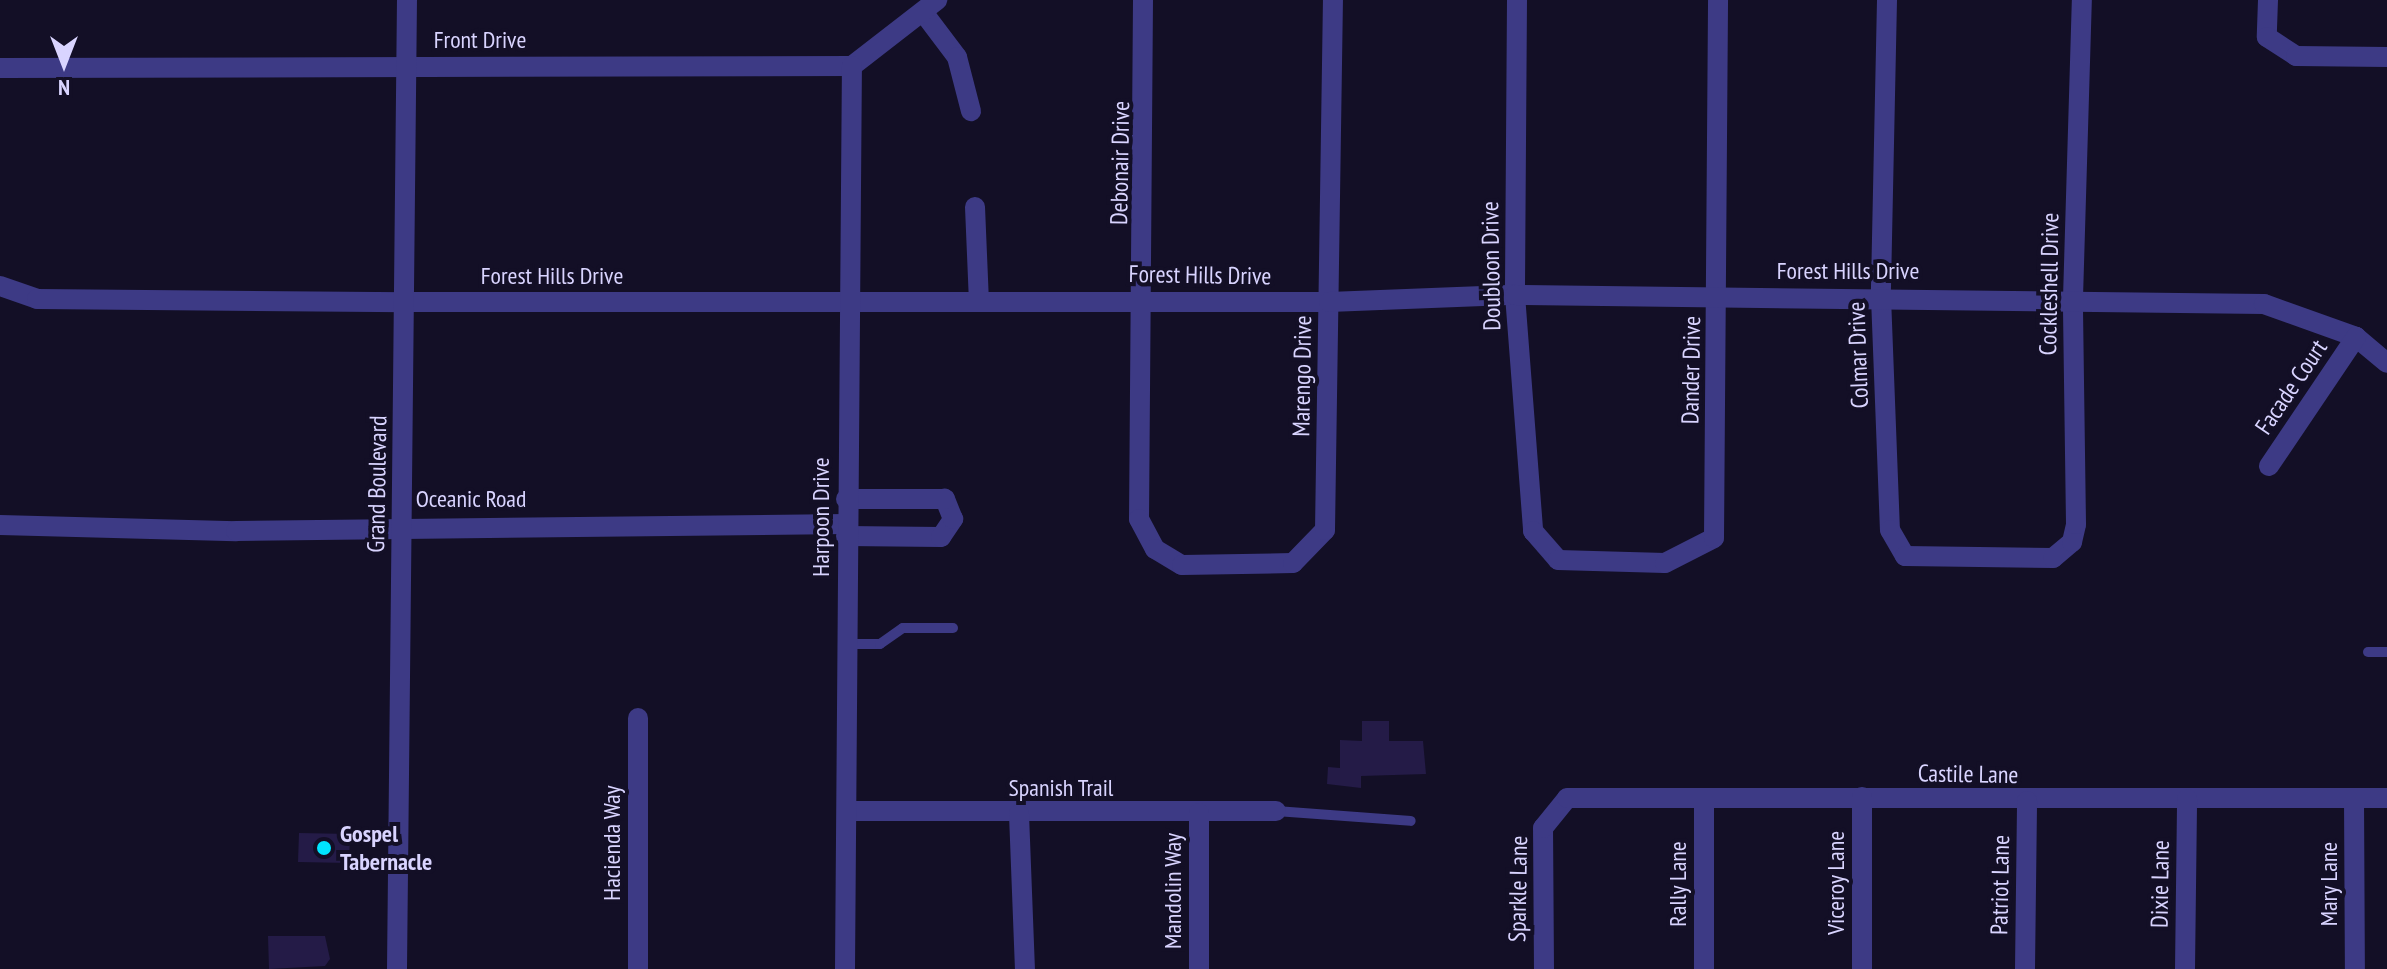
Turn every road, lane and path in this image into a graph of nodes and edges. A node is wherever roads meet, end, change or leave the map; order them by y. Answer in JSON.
{"nodes":[{"id":1,"x":407,"y":0,"type":"edge"},
{"id":2,"x":1143,"y":0,"type":"edge"},
{"id":3,"x":1333,"y":0,"type":"edge"},
{"id":4,"x":1517,"y":0,"type":"edge"},
{"id":5,"x":1718,"y":0,"type":"edge"},
{"id":6,"x":1887,"y":0,"type":"edge"},
{"id":7,"x":2082,"y":0,"type":"edge"},
{"id":8,"x":2268,"y":0,"type":"edge"},
{"id":9,"x":930,"y":6,"type":"edge"},
{"id":10,"x":2387,"y":57,"type":"edge"},
{"id":11,"x":407,"y":66,"type":"junction"},
{"id":12,"x":852,"y":66,"type":"junction"},
{"id":13,"x":0,"y":68,"type":"edge"},
{"id":14,"x":971,"y":111,"type":"dead end"},
{"id":15,"x":975,"y":207,"type":"dead end"},
{"id":16,"x":0,"y":286,"type":"edge"},
{"id":17,"x":1515,"y":295,"type":"junction"},
{"id":18,"x":1718,"y":296,"type":"junction"},
{"id":19,"x":1881,"y":297,"type":"junction"},
{"id":20,"x":2073,"y":298,"type":"junction"},
{"id":21,"x":849,"y":300,"type":"junction"},
{"id":22,"x":1144,"y":300,"type":"junction"},
{"id":23,"x":979,"y":301,"type":"junction"},
{"id":24,"x":407,"y":302,"type":"junction"},
{"id":25,"x":1329,"y":302,"type":"junction"},
{"id":26,"x":2356,"y":337,"type":"junction"},
{"id":27,"x":2387,"y":363,"type":"edge"},
{"id":28,"x":2269,"y":466,"type":"dead end"},
{"id":29,"x":846,"y":499,"type":"junction"},
{"id":30,"x":1139,"y":519,"type":"joint"},
{"id":31,"x":0,"y":525,"type":"edge"},
{"id":32,"x":401,"y":525,"type":"junction"},
{"id":33,"x":846,"y":530,"type":"junction"},
{"id":34,"x":1533,"y":531,"type":"joint"},
{"id":35,"x":2053,"y":558,"type":"joint"},
{"id":36,"x":953,"y":628,"type":"dead end"},
{"id":37,"x":846,"y":644,"type":"junction"},
{"id":38,"x":2368,"y":652,"type":"dead end"},
{"id":39,"x":2387,"y":652,"type":"edge"},
{"id":40,"x":638,"y":718,"type":"dead end"},
{"id":41,"x":1862,"y":797,"type":"junction"},
{"id":42,"x":1704,"y":798,"type":"junction"},
{"id":43,"x":2354,"y":798,"type":"junction"},
{"id":44,"x":2387,"y":798,"type":"edge"},
{"id":45,"x":2187,"y":799,"type":"junction"},
{"id":46,"x":2027,"y":801,"type":"junction"},
{"id":47,"x":1552,"y":810,"type":"joint"},
{"id":48,"x":847,"y":811,"type":"junction"},
{"id":49,"x":1276,"y":811,"type":"joint"},
{"id":50,"x":1199,"y":813,"type":"junction"},
{"id":51,"x":1019,"y":814,"type":"junction"},
{"id":52,"x":1411,"y":821,"type":"dead end"},
{"id":53,"x":397,"y":969,"type":"edge"},
{"id":54,"x":638,"y":969,"type":"edge"},
{"id":55,"x":845,"y":969,"type":"edge"},
{"id":56,"x":1025,"y":969,"type":"edge"},
{"id":57,"x":1199,"y":969,"type":"edge"},
{"id":58,"x":1544,"y":969,"type":"edge"},
{"id":59,"x":1704,"y":969,"type":"edge"},
{"id":60,"x":1862,"y":969,"type":"edge"},
{"id":61,"x":2025,"y":969,"type":"edge"},
{"id":62,"x":2185,"y":969,"type":"edge"},
{"id":63,"x":2355,"y":969,"type":"edge"}],
"edges":[{"from":1,"to":11,"type":"street","name":"Grand Boulevard"},
{"from":2,"to":22,"type":"street","name":"Debonair Drive"},
{"from":3,"to":25,"type":"street","name":"Marengo Drive"},
{"from":4,"to":17,"type":"street","name":"Doubloon Drive"},
{"from":5,"to":18,"type":"street","name":"Dander Drive"},
{"from":6,"to":19,"type":"street","name":"Colmar Drive"},
{"from":7,"to":20,"type":"street","name":"Cockleshell Drive"},
{"from":8,"to":10,"type":"street"},
{"from":9,"to":12,"type":"street"},
{"from":9,"to":14,"type":"street"},
{"from":11,"to":12,"type":"street","name":"Front Drive"},
{"from":11,"to":13,"type":"street","name":"Front Drive"},
{"from":11,"to":24,"type":"street","name":"Grand Boulevard"},
{"from":12,"to":21,"type":"street","name":"Harpoon Drive"},
{"from":15,"to":23,"type":"street"},
{"from":16,"to":24,"type":"street","name":"Forest Hills Drive"},
{"from":17,"to":18,"type":"street","name":"Forest Hills Drive"},
{"from":17,"to":25,"type":"street","name":"Forest Hills Drive"},
{"from":17,"to":34,"type":"street","name":"Doubloon Drive"},
{"from":18,"to":19,"type":"street","name":"Forest Hills Drive"},
{"from":18,"to":34,"type":"street","name":"Dander Drive"},
{"from":19,"to":20,"type":"street","name":"Forest Hills Drive"},
{"from":19,"to":35,"type":"street","name":"Colmar Drive"},
{"from":20,"to":26,"type":"street","name":"Forest Hills Drive"},
{"from":20,"to":35,"type":"street","name":"Cockleshell Drive"},
{"from":21,"to":23,"type":"street","name":"Forest Hills Drive"},
{"from":21,"to":24,"type":"street","name":"Forest Hills Drive"},
{"from":21,"to":29,"type":"street","name":"Harpoon Drive"},
{"from":22,"to":23,"type":"street","name":"Forest Hills Drive"},
{"from":22,"to":25,"type":"street","name":"Forest Hills Drive"},
{"from":22,"to":30,"type":"street","name":"Debonair Drive"},
{"from":24,"to":32,"type":"street","name":"Grand Boulevard"},
{"from":25,"to":30,"type":"street","name":"Marengo Drive"},
{"from":26,"to":27,"type":"street","name":"Forest Hills Drive"},
{"from":26,"to":28,"type":"street","name":"Facade Court"},
{"from":29,"to":33,"type":"street","name":"Harpoon Drive"},
{"from":29,"to":33,"type":"street","name":"Oceanic Road"},
{"from":31,"to":32,"type":"street","name":"Oceanic Road"},
{"from":32,"to":33,"type":"street","name":"Oceanic Road"},
{"from":32,"to":53,"type":"street","name":"Grand Boulevard"},
{"from":33,"to":37,"type":"street","name":"Harpoon Drive"},
{"from":36,"to":37,"type":"lane"},
{"from":37,"to":48,"type":"street","name":"Harpoon Drive"},
{"from":38,"to":39,"type":"lane"},
{"from":40,"to":54,"type":"street","name":"Hacienda Way"},
{"from":41,"to":42,"type":"street","name":"Castile Lane"},
{"from":41,"to":46,"type":"street","name":"Castile Lane"},
{"from":41,"to":60,"type":"street","name":"Viceroy Lane"},
{"from":42,"to":47,"type":"street","name":"Castile Lane"},
{"from":42,"to":59,"type":"street","name":"Rally Lane"},
{"from":43,"to":44,"type":"street","name":"Castile Lane"},
{"from":43,"to":45,"type":"street","name":"Castile Lane"},
{"from":43,"to":63,"type":"street","name":"Mary Lane"},
{"from":45,"to":46,"type":"street","name":"Castile Lane"},
{"from":45,"to":62,"type":"street","name":"Dixie Lane"},
{"from":46,"to":61,"type":"street","name":"Patriot Lane"},
{"from":47,"to":58,"type":"street","name":"Sparkle Lane"},
{"from":48,"to":51,"type":"street","name":"Spanish Trail"},
{"from":48,"to":55,"type":"street","name":"Harpoon Drive"},
{"from":49,"to":50,"type":"street","name":"Spanish Trail"},
{"from":49,"to":52,"type":"lane"},
{"from":50,"to":51,"type":"street","name":"Spanish Trail"},
{"from":50,"to":57,"type":"street","name":"Mandolin Way"},
{"from":51,"to":56,"type":"street"}]}
